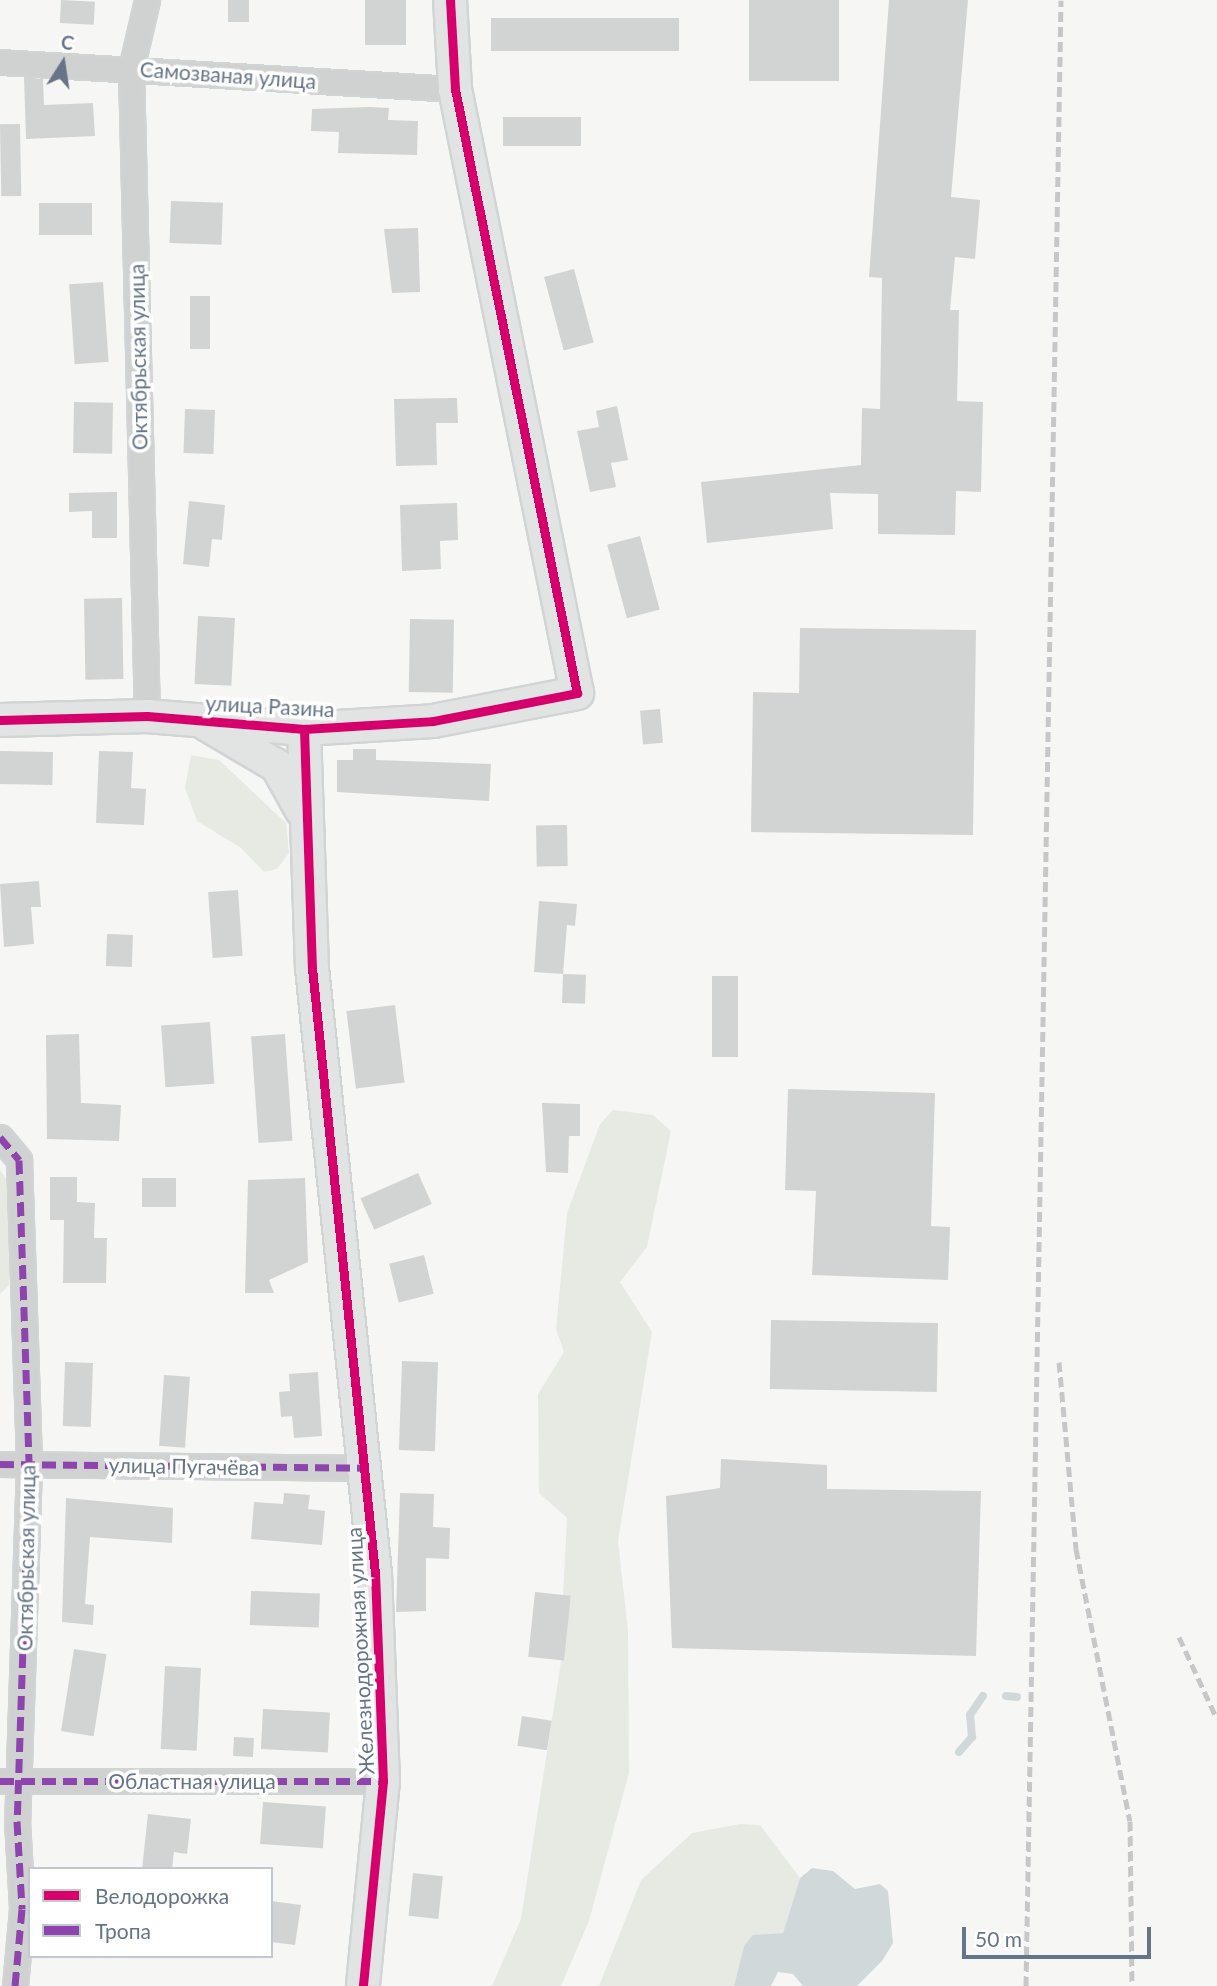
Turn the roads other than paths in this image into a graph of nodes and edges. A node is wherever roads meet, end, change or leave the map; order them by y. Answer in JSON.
{"nodes":[{"id":1,"x":147,"y":0,"type":"edge"},
{"id":2,"x":450,"y":0,"type":"edge"},
{"id":3,"x":0,"y":62,"type":"edge"},
{"id":4,"x":131,"y":69,"type":"junction"},
{"id":5,"x":455,"y":89,"type":"junction"},
{"id":6,"x":147,"y":716,"type":"junction"},
{"id":7,"x":0,"y":720,"type":"edge"},
{"id":8,"x":200,"y":720,"type":"junction"},
{"id":9,"x":304,"y":729,"type":"junction"},
{"id":10,"x":303,"y":812,"type":"junction"},
{"id":11,"x":0,"y":1137,"type":"edge"},
{"id":12,"x":0,"y":1464,"type":"edge"},
{"id":13,"x":29,"y":1465,"type":"junction"},
{"id":14,"x":368,"y":1468,"type":"junction"},
{"id":15,"x":10,"y":1781,"type":"edge"},
{"id":16,"x":383,"y":1782,"type":"junction"},
{"id":17,"x":15,"y":1986,"type":"edge"},
{"id":18,"x":363,"y":1986,"type":"edge"}],
"edges":[{"from":1,"to":4,"type":"street","name":"Октябрьская улица"},
{"from":2,"to":5,"type":"street"},
{"from":3,"to":4,"type":"street","name":"Самозваная улица"},
{"from":4,"to":5,"type":"street","name":"Самозваная улица"},
{"from":4,"to":6,"type":"street","name":"Октябрьская улица"},
{"from":5,"to":9,"type":"street","name":"улица Разина"},
{"from":6,"to":7,"type":"street","name":"улица Разина"},
{"from":6,"to":8,"type":"street","name":"улица Разина"},
{"from":8,"to":9,"type":"street","name":"улица Разина"},
{"from":8,"to":10,"type":"street"},
{"from":9,"to":10,"type":"street","name":"Железнодорожная улица"},
{"from":10,"to":14,"type":"street","name":"Железнодорожная улица"},
{"from":11,"to":13,"type":"street","name":"Октябрьская улица"},
{"from":12,"to":13,"type":"street","name":"улица Пугачёва"},
{"from":13,"to":14,"type":"street","name":"улица Пугачёва"},
{"from":13,"to":15,"type":"street","name":"Октябрьская улица"},
{"from":14,"to":16,"type":"street","name":"Железнодорожная улица"},
{"from":15,"to":16,"type":"street","name":"Областная улица"},
{"from":15,"to":17,"type":"street","name":"Октябрьская улица"},
{"from":16,"to":18,"type":"street","name":"Железнодорожная улица"}]}
